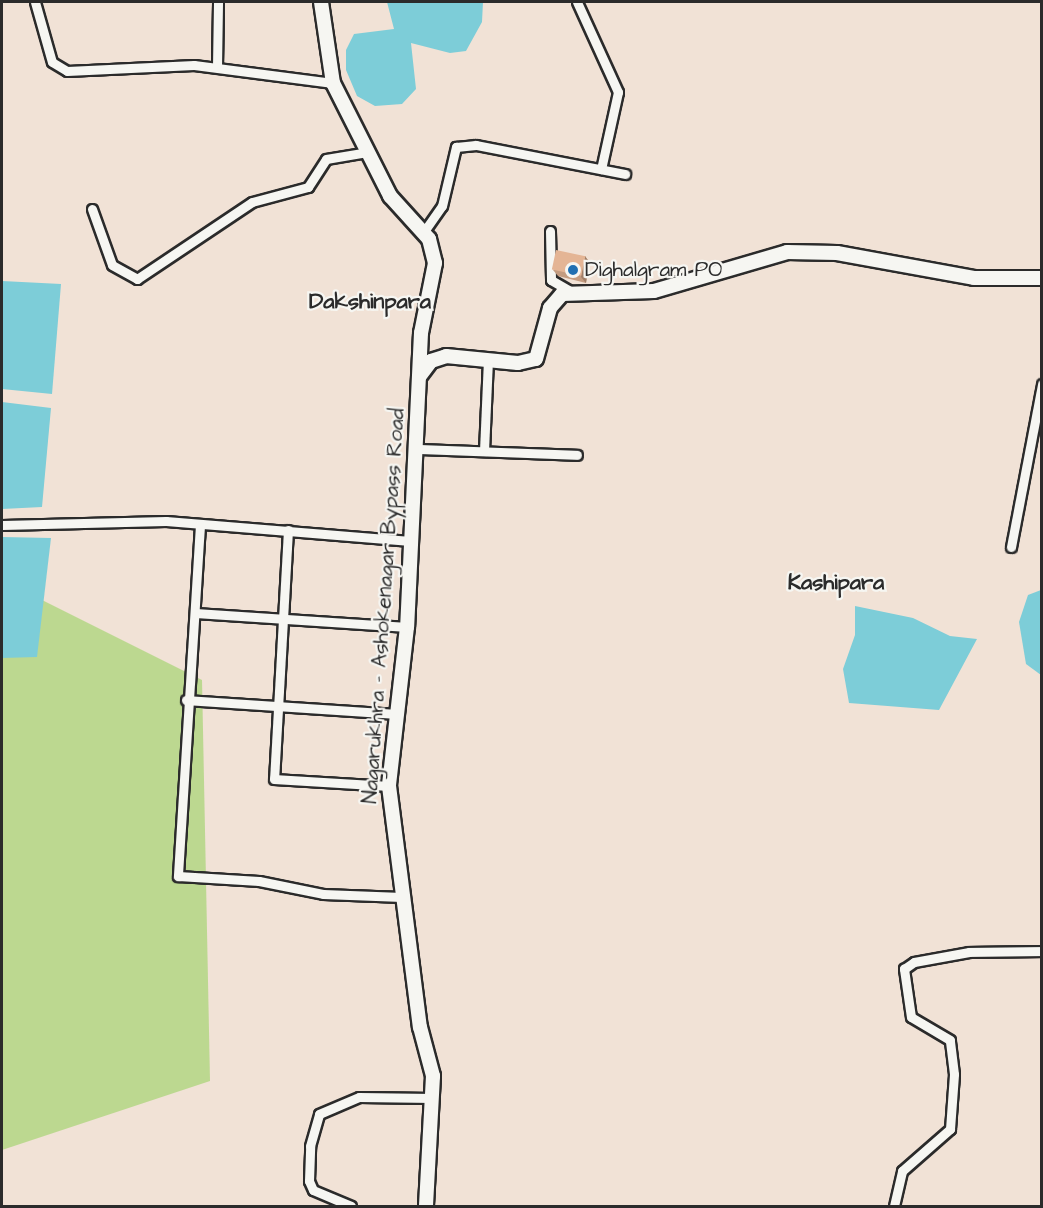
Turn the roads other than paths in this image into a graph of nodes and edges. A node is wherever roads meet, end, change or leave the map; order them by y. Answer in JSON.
{"nodes":[{"id":1,"x":35,"y":2,"type":"edge"},
{"id":2,"x":218,"y":2,"type":"edge"},
{"id":3,"x":321,"y":2,"type":"edge"},
{"id":4,"x":577,"y":2,"type":"edge"},
{"id":5,"x":217,"y":67,"type":"junction"},
{"id":6,"x":333,"y":83,"type":"junction"},
{"id":7,"x":368,"y":152,"type":"junction"},
{"id":8,"x":601,"y":169,"type":"junction"},
{"id":9,"x":625,"y":174,"type":"dead end"},
{"id":10,"x":92,"y":209,"type":"dead end"},
{"id":11,"x":424,"y":230,"type":"junction"},
{"id":12,"x":550,"y":231,"type":"dead end"},
{"id":13,"x":1041,"y":278,"type":"edge"},
{"id":14,"x":572,"y":292,"type":"junction"},
{"id":15,"x":421,"y":333,"type":"junction"},
{"id":16,"x":446,"y":356,"type":"junction"},
{"id":17,"x":488,"y":360,"type":"junction"},
{"id":18,"x":419,"y":377,"type":"junction"},
{"id":19,"x":1041,"y":384,"type":"edge"},
{"id":20,"x":417,"y":449,"type":"junction"},
{"id":21,"x":484,"y":452,"type":"junction"},
{"id":22,"x":577,"y":455,"type":"dead end"},
{"id":23,"x":2,"y":525,"type":"edge"},
{"id":24,"x":200,"y":525,"type":"junction"},
{"id":25,"x":288,"y":530,"type":"junction"},
{"id":26,"x":410,"y":541,"type":"junction"},
{"id":27,"x":1011,"y":548,"type":"dead end"},
{"id":28,"x":196,"y":613,"type":"junction"},
{"id":29,"x":284,"y":620,"type":"junction"},
{"id":30,"x":407,"y":627,"type":"junction"},
{"id":31,"x":186,"y":700,"type":"junction"},
{"id":32,"x":280,"y":707,"type":"junction"},
{"id":33,"x":397,"y":714,"type":"junction"},
{"id":34,"x":389,"y":786,"type":"junction"},
{"id":35,"x":402,"y":897,"type":"junction"},
{"id":36,"x":1041,"y":951,"type":"edge"},
{"id":37,"x":433,"y":1098,"type":"junction"},
{"id":38,"x":351,"y":1206,"type":"edge"},
{"id":39,"x":426,"y":1206,"type":"edge"},
{"id":40,"x":894,"y":1206,"type":"edge"}],
"edges":[{"from":1,"to":5,"type":"street"},
{"from":2,"to":5,"type":"street"},
{"from":3,"to":6,"type":"main road","name":"Nagarukhra - Ashokenagar Bypass Road"},
{"from":4,"to":8,"type":"street"},
{"from":5,"to":6,"type":"street"},
{"from":6,"to":7,"type":"main road","name":"Nagarukhra - Ashokenagar Bypass Road"},
{"from":7,"to":10,"type":"street"},
{"from":7,"to":11,"type":"main road","name":"Nagarukhra - Ashokenagar Bypass Road"},
{"from":8,"to":9,"type":"street"},
{"from":8,"to":11,"type":"street"},
{"from":11,"to":15,"type":"main road","name":"Nagarukhra - Ashokenagar Bypass Road"},
{"from":12,"to":14,"type":"street"},
{"from":13,"to":14,"type":"main road"},
{"from":14,"to":17,"type":"main road"},
{"from":15,"to":16,"type":"main road"},
{"from":15,"to":18,"type":"main road","name":"Nagarukhra - Ashokenagar Bypass Road"},
{"from":16,"to":17,"type":"main road"},
{"from":16,"to":18,"type":"main road"},
{"from":17,"to":21,"type":"street"},
{"from":18,"to":20,"type":"main road","name":"Nagarukhra - Ashokenagar Bypass Road"},
{"from":19,"to":27,"type":"street"},
{"from":20,"to":21,"type":"street"},
{"from":20,"to":26,"type":"main road","name":"Nagarukhra - Ashokenagar Bypass Road"},
{"from":21,"to":22,"type":"street"},
{"from":23,"to":24,"type":"street"},
{"from":24,"to":25,"type":"street"},
{"from":24,"to":28,"type":"street"},
{"from":25,"to":26,"type":"street"},
{"from":25,"to":29,"type":"street"},
{"from":26,"to":30,"type":"main road","name":"Nagarukhra - Ashokenagar Bypass Road"},
{"from":28,"to":29,"type":"street"},
{"from":28,"to":31,"type":"street"},
{"from":29,"to":30,"type":"street"},
{"from":29,"to":32,"type":"street"},
{"from":30,"to":33,"type":"main road","name":"Nagarukhra - Ashokenagar Bypass Road"},
{"from":31,"to":32,"type":"street"},
{"from":31,"to":35,"type":"street"},
{"from":32,"to":33,"type":"street"},
{"from":32,"to":34,"type":"street"},
{"from":33,"to":34,"type":"main road","name":"Nagarukhra - Ashokenagar Bypass Road"},
{"from":34,"to":35,"type":"main road","name":"Nagarukhra - Ashokenagar Bypass Road"},
{"from":35,"to":37,"type":"main road","name":"Nagarukhra - Ashokenagar Bypass Road"},
{"from":36,"to":40,"type":"street"},
{"from":37,"to":38,"type":"street"},
{"from":37,"to":39,"type":"main road","name":"Nagarukhra - Ashokenagar Bypass Road"}]}
